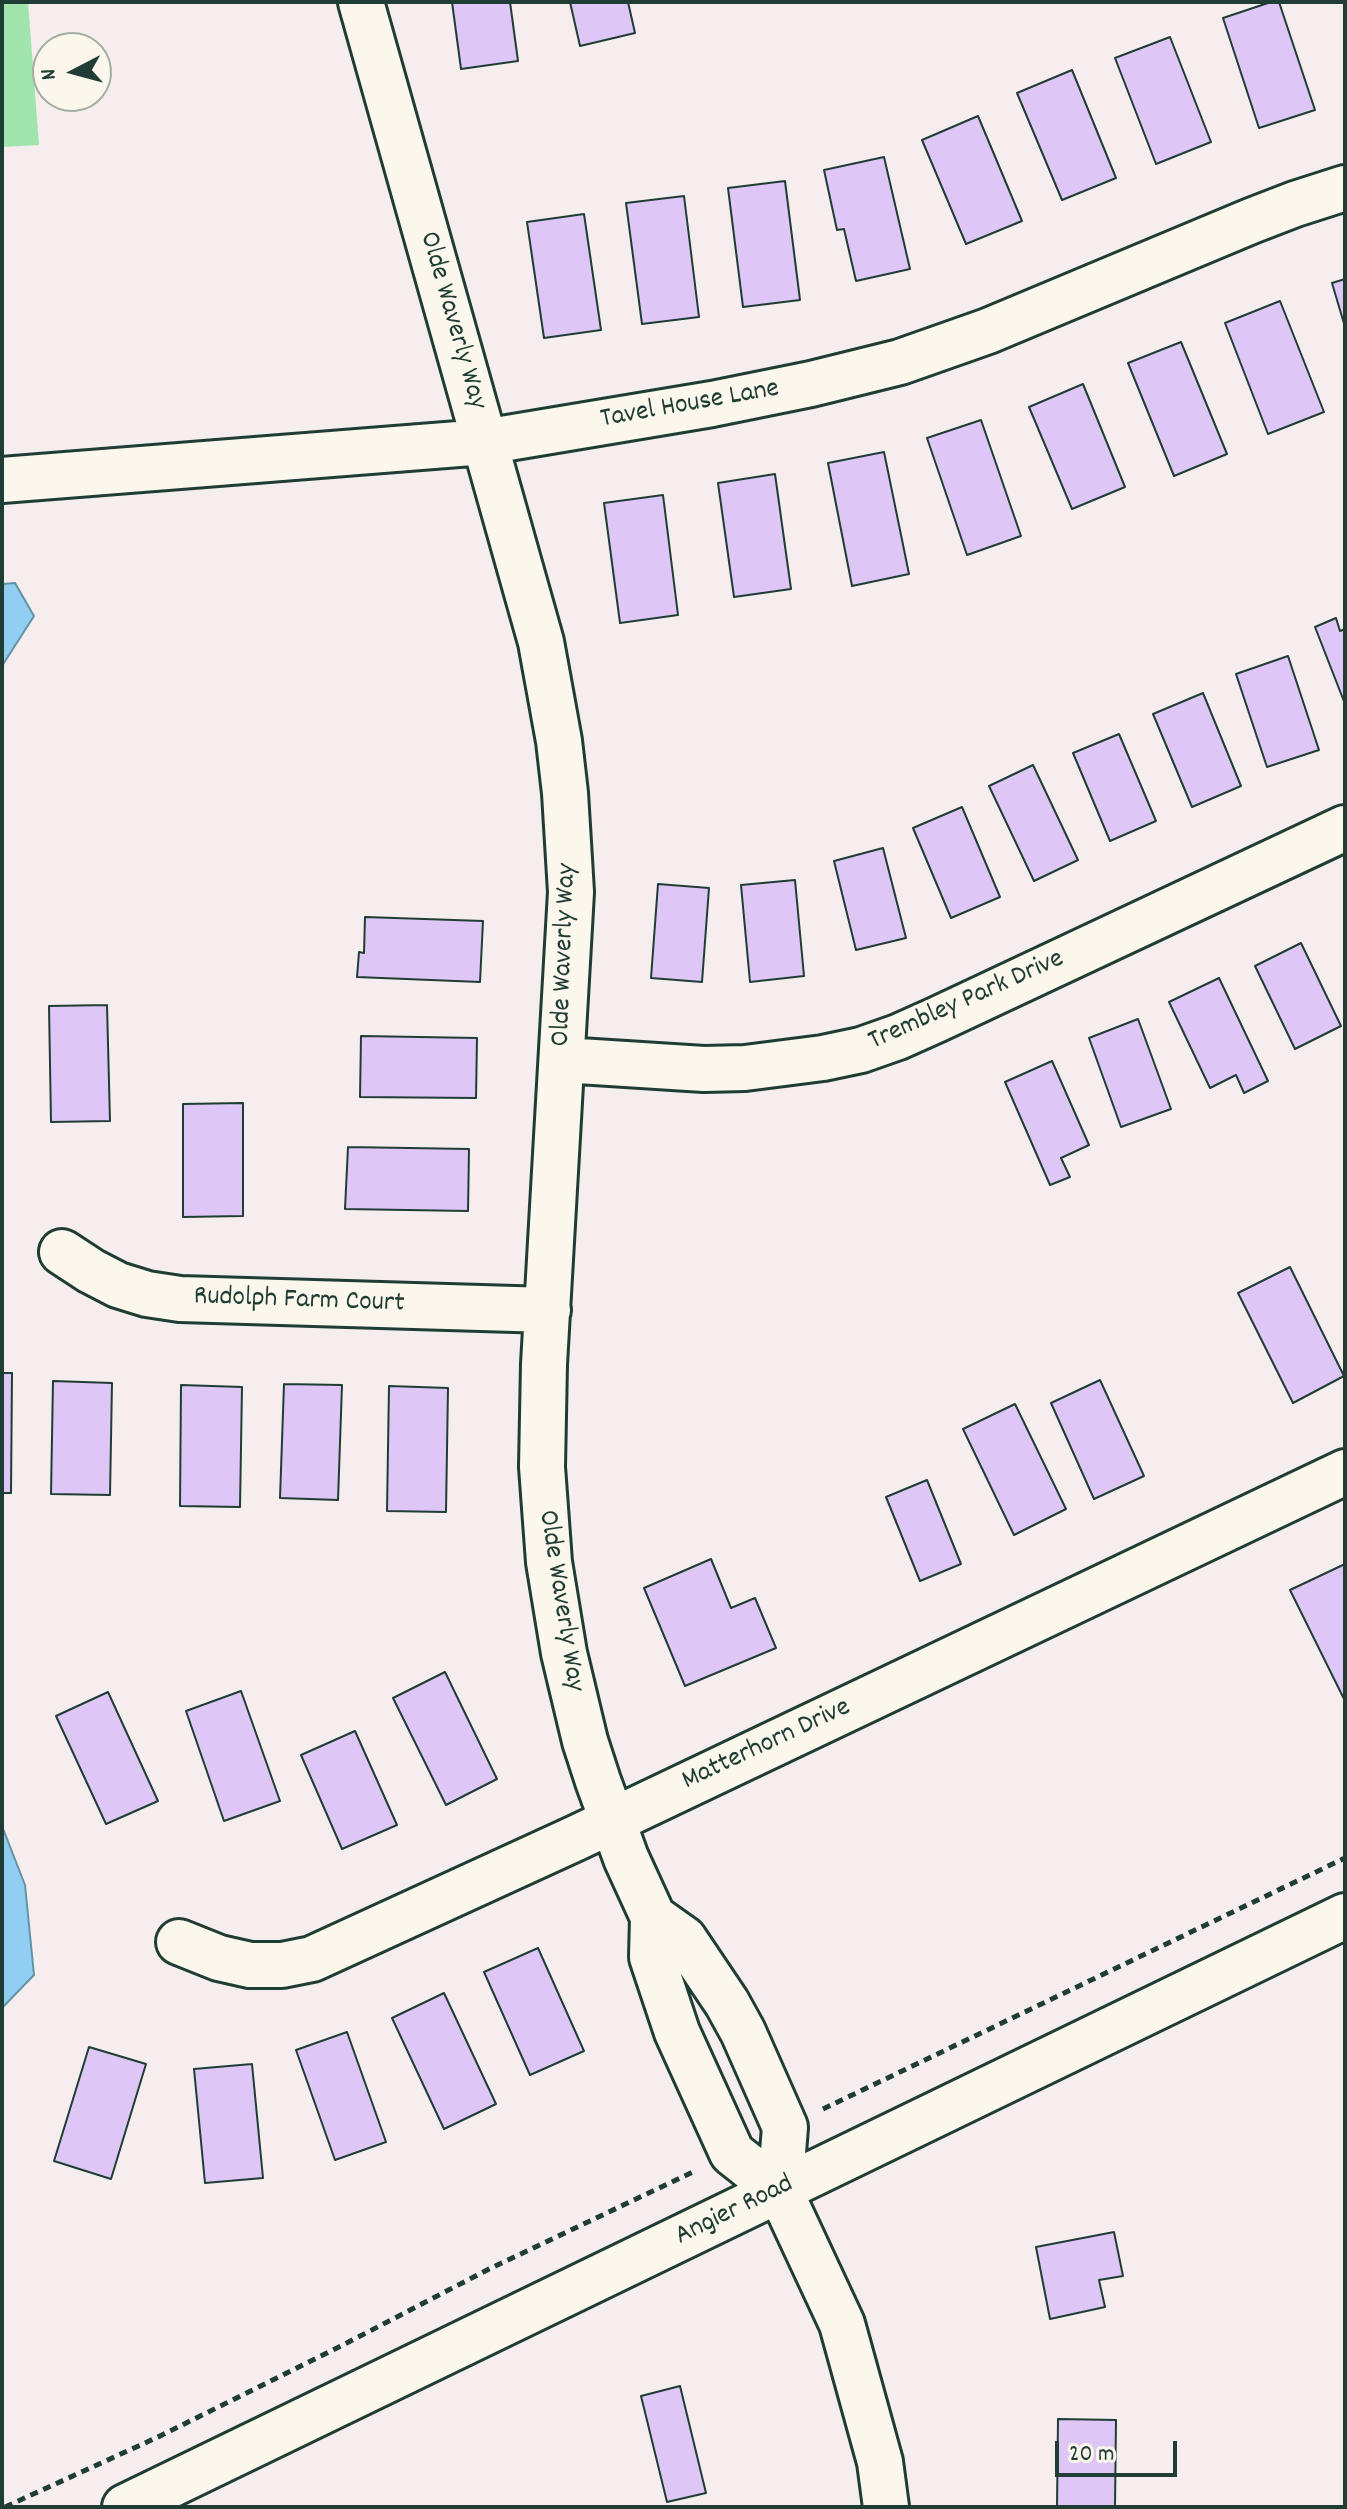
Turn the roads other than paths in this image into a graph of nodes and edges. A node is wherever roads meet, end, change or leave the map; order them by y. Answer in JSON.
{"nodes":[{"id":1,"x":361,"y":2,"type":"edge"},
{"id":2,"x":1345,"y":188,"type":"edge"},
{"id":3,"x":484,"y":442,"type":"junction"},
{"id":4,"x":2,"y":480,"type":"edge"},
{"id":5,"x":1345,"y":828,"type":"edge"},
{"id":6,"x":563,"y":1060,"type":"junction"},
{"id":7,"x":62,"y":1252,"type":"dead end"},
{"id":8,"x":548,"y":1310,"type":"junction"},
{"id":9,"x":1345,"y":1472,"type":"edge"},
{"id":10,"x":611,"y":1820,"type":"junction"},
{"id":11,"x":1345,"y":1916,"type":"edge"},
{"id":12,"x":653,"y":1917,"type":"junction"},
{"id":13,"x":179,"y":1942,"type":"dead end"},
{"id":14,"x":780,"y":2191,"type":"junction"},
{"id":15,"x":125,"y":2507,"type":"edge"},
{"id":16,"x":886,"y":2507,"type":"edge"}],
"edges":[{"from":1,"to":3,"type":"street","name":"Olde Waverly Way"},
{"from":2,"to":3,"type":"street","name":"Tavel House Lane"},
{"from":3,"to":4,"type":"street","name":"Tavel House Lane"},
{"from":3,"to":6,"type":"street","name":"Olde Waverly Way"},
{"from":5,"to":6,"type":"street","name":"Trembley Park Drive"},
{"from":6,"to":8,"type":"street","name":"Olde Waverly Way"},
{"from":7,"to":8,"type":"street","name":"Rudolph Farm Court"},
{"from":8,"to":10,"type":"street","name":"Olde Waverly Way"},
{"from":9,"to":10,"type":"street","name":"Matterhorn Drive"},
{"from":10,"to":12,"type":"street","name":"Olde Waverly Way"},
{"from":10,"to":13,"type":"street","name":"Matterhorn Drive"},
{"from":11,"to":14,"type":"street","name":"Angier Road"},
{"from":12,"to":14,"type":"street","name":"Olde Waverly Way"},
{"from":12,"to":14,"type":"street"},
{"from":14,"to":15,"type":"street","name":"Angier Road"},
{"from":14,"to":16,"type":"street"}]}
